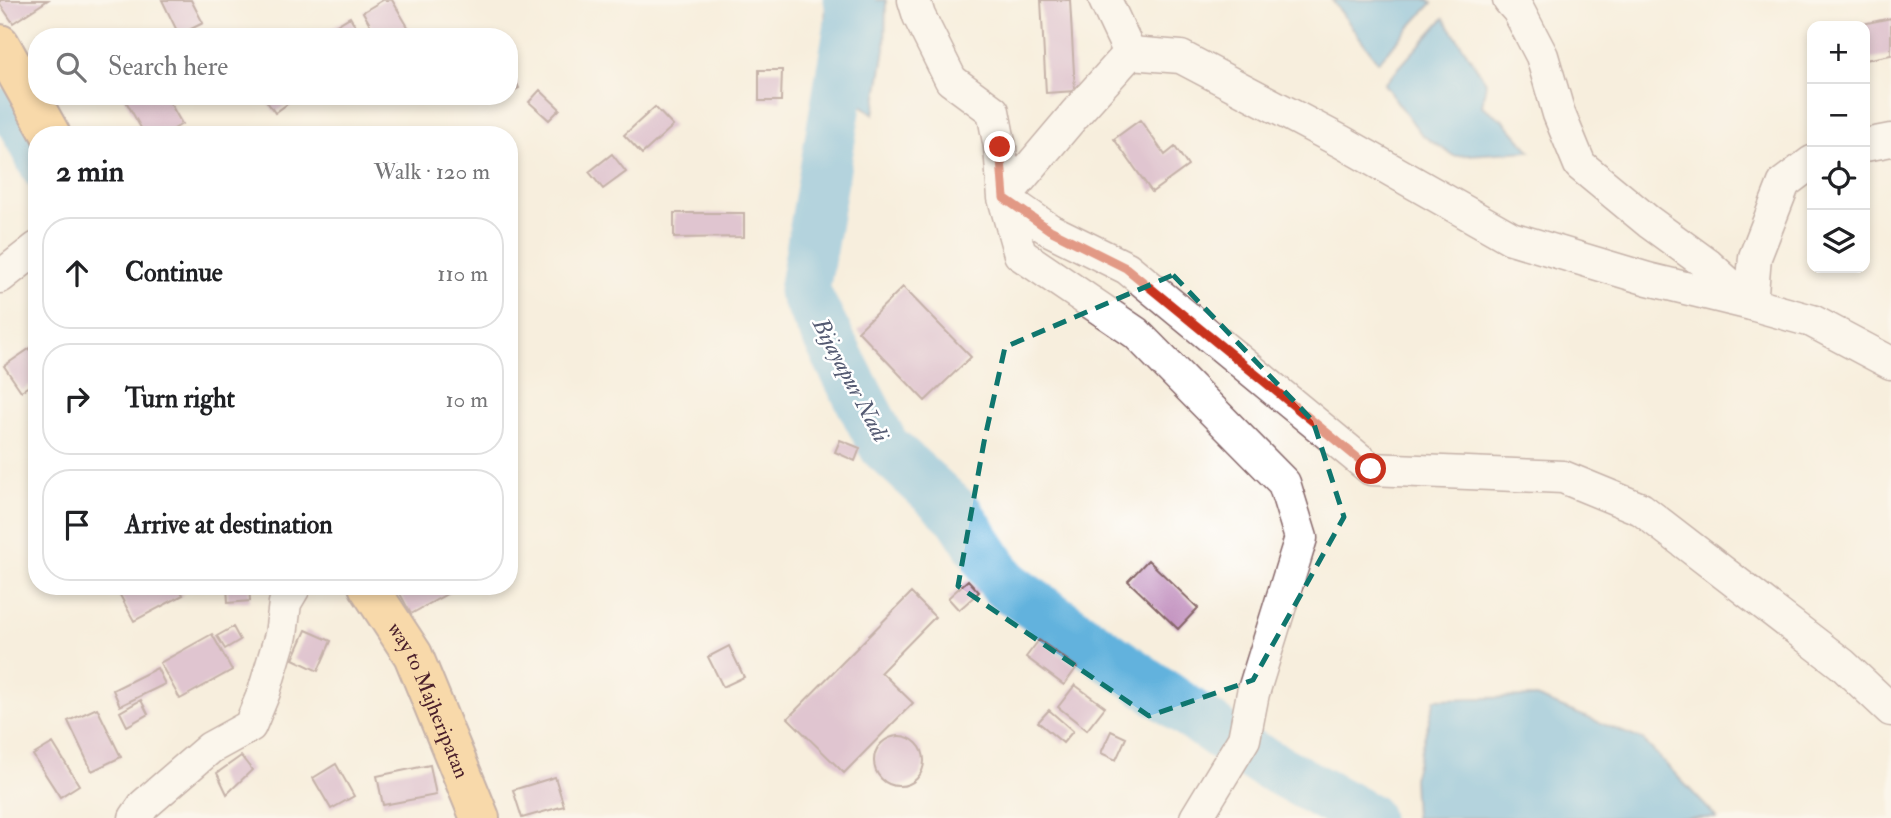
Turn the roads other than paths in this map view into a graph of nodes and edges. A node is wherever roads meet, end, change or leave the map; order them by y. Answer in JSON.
{"nodes":[{"id":1,"x":914,"y":0,"type":"edge"},
{"id":2,"x":1105,"y":0,"type":"edge"},
{"id":3,"x":1509,"y":0,"type":"edge"},
{"id":4,"x":0,"y":44,"type":"edge"},
{"id":5,"x":1130,"y":53,"type":"junction"},
{"id":6,"x":28,"y":94,"type":"edge"},
{"id":7,"x":34,"y":105,"type":"edge"},
{"id":8,"x":46,"y":126,"type":"edge"},
{"id":9,"x":1891,"y":140,"type":"edge"},
{"id":10,"x":1870,"y":144,"type":"edge"},
{"id":11,"x":1807,"y":166,"type":"edge"},
{"id":12,"x":1004,"y":198,"type":"junction"},
{"id":13,"x":28,"y":255,"type":"edge"},
{"id":14,"x":0,"y":277,"type":"edge"},
{"id":15,"x":1751,"y":304,"type":"junction"},
{"id":16,"x":1891,"y":363,"type":"edge"},
{"id":17,"x":290,"y":595,"type":"edge"},
{"id":18,"x":374,"y":595,"type":"edge"},
{"id":19,"x":1891,"y":710,"type":"edge"},
{"id":20,"x":135,"y":818,"type":"edge"},
{"id":21,"x":480,"y":818,"type":"edge"},
{"id":22,"x":1196,"y":818,"type":"edge"}],
"edges":[{"from":1,"to":12,"type":"street"},
{"from":2,"to":5,"type":"street"},
{"from":3,"to":15,"type":"street"},
{"from":4,"to":6,"type":"main road"},
{"from":5,"to":12,"type":"street"},
{"from":5,"to":15,"type":"street"},
{"from":7,"to":8,"type":"main road"},
{"from":9,"to":10,"type":"street"},
{"from":11,"to":15,"type":"street"},
{"from":12,"to":19,"type":"street"},
{"from":12,"to":22,"type":"street"},
{"from":13,"to":14,"type":"street"},
{"from":15,"to":16,"type":"street"},
{"from":17,"to":20,"type":"street"},
{"from":18,"to":21,"type":"main road","name":"way to Majheripatan"}]}
